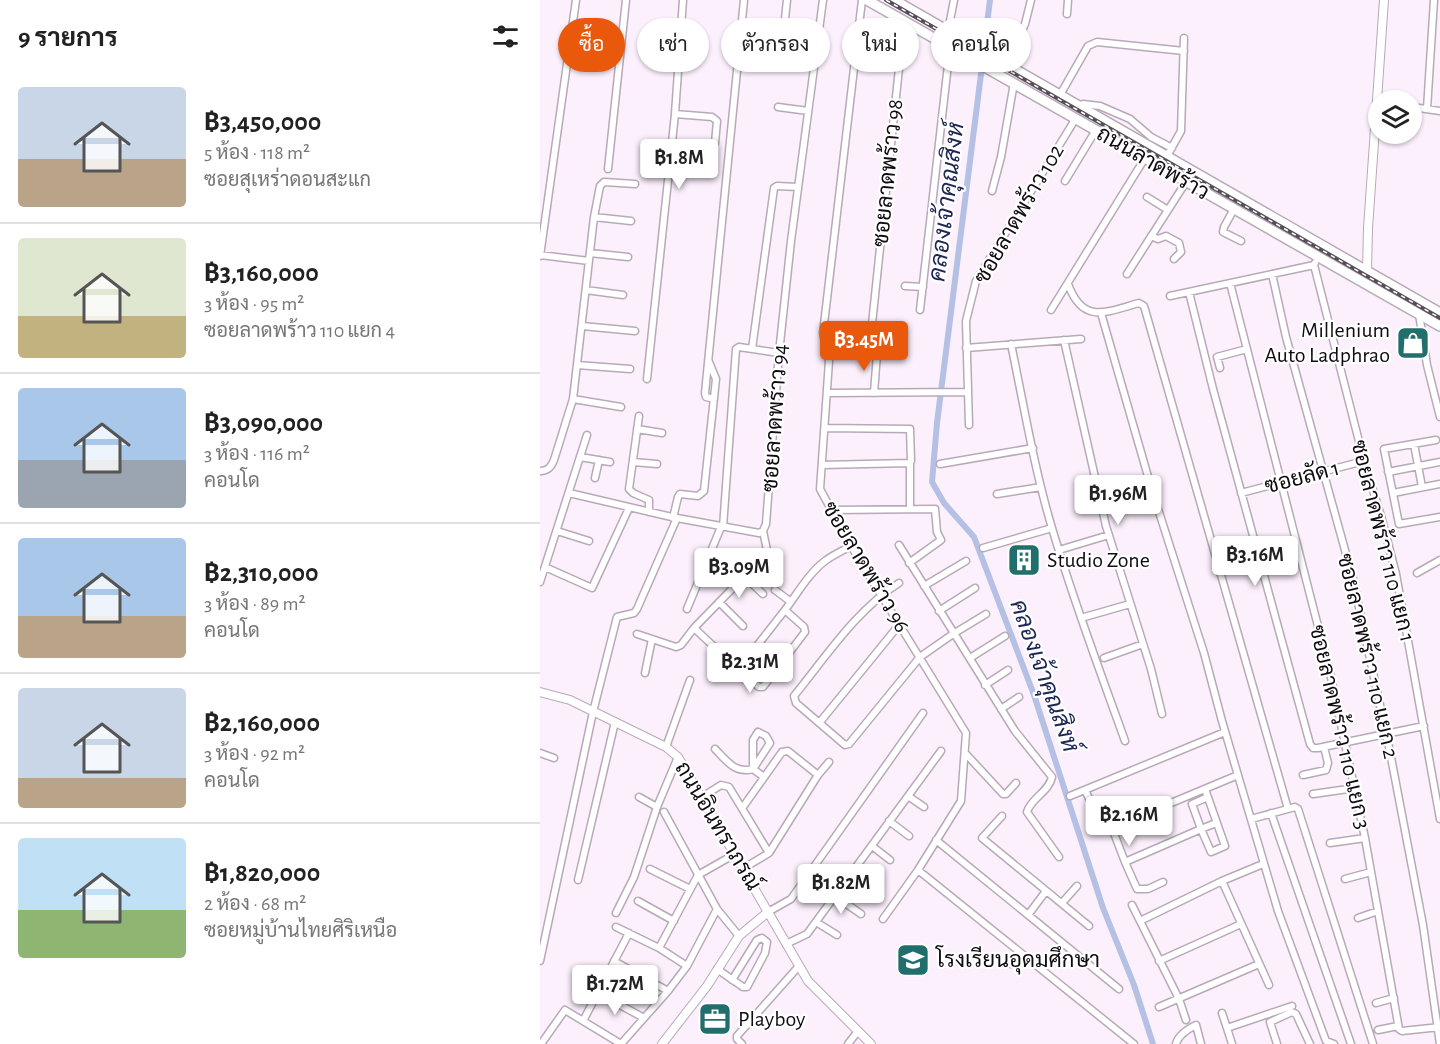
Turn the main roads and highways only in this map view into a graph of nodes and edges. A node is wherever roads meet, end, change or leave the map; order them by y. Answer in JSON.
{"nodes":[{"id":1,"x":865,"y":0,"type":"edge"},
{"id":2,"x":894,"y":0,"type":"edge"},
{"id":3,"x":1420,"y":302,"type":"junction"},
{"id":4,"x":1417,"y":313,"type":"junction"},
{"id":5,"x":1440,"y":313,"type":"edge"},
{"id":6,"x":1440,"y":326,"type":"edge"}],
"edges":[{"from":1,"to":4,"type":"main road","name":"ถนนลาดพร้าว"},
{"from":2,"to":3,"type":"main road","name":"ถนนลาดพร้าว"},
{"from":3,"to":4,"type":"main road"},
{"from":3,"to":5,"type":"main road","name":"ถนนลาดพร้าว"},
{"from":4,"to":6,"type":"main road","name":"ถนนลาดพร้าว"}]}
